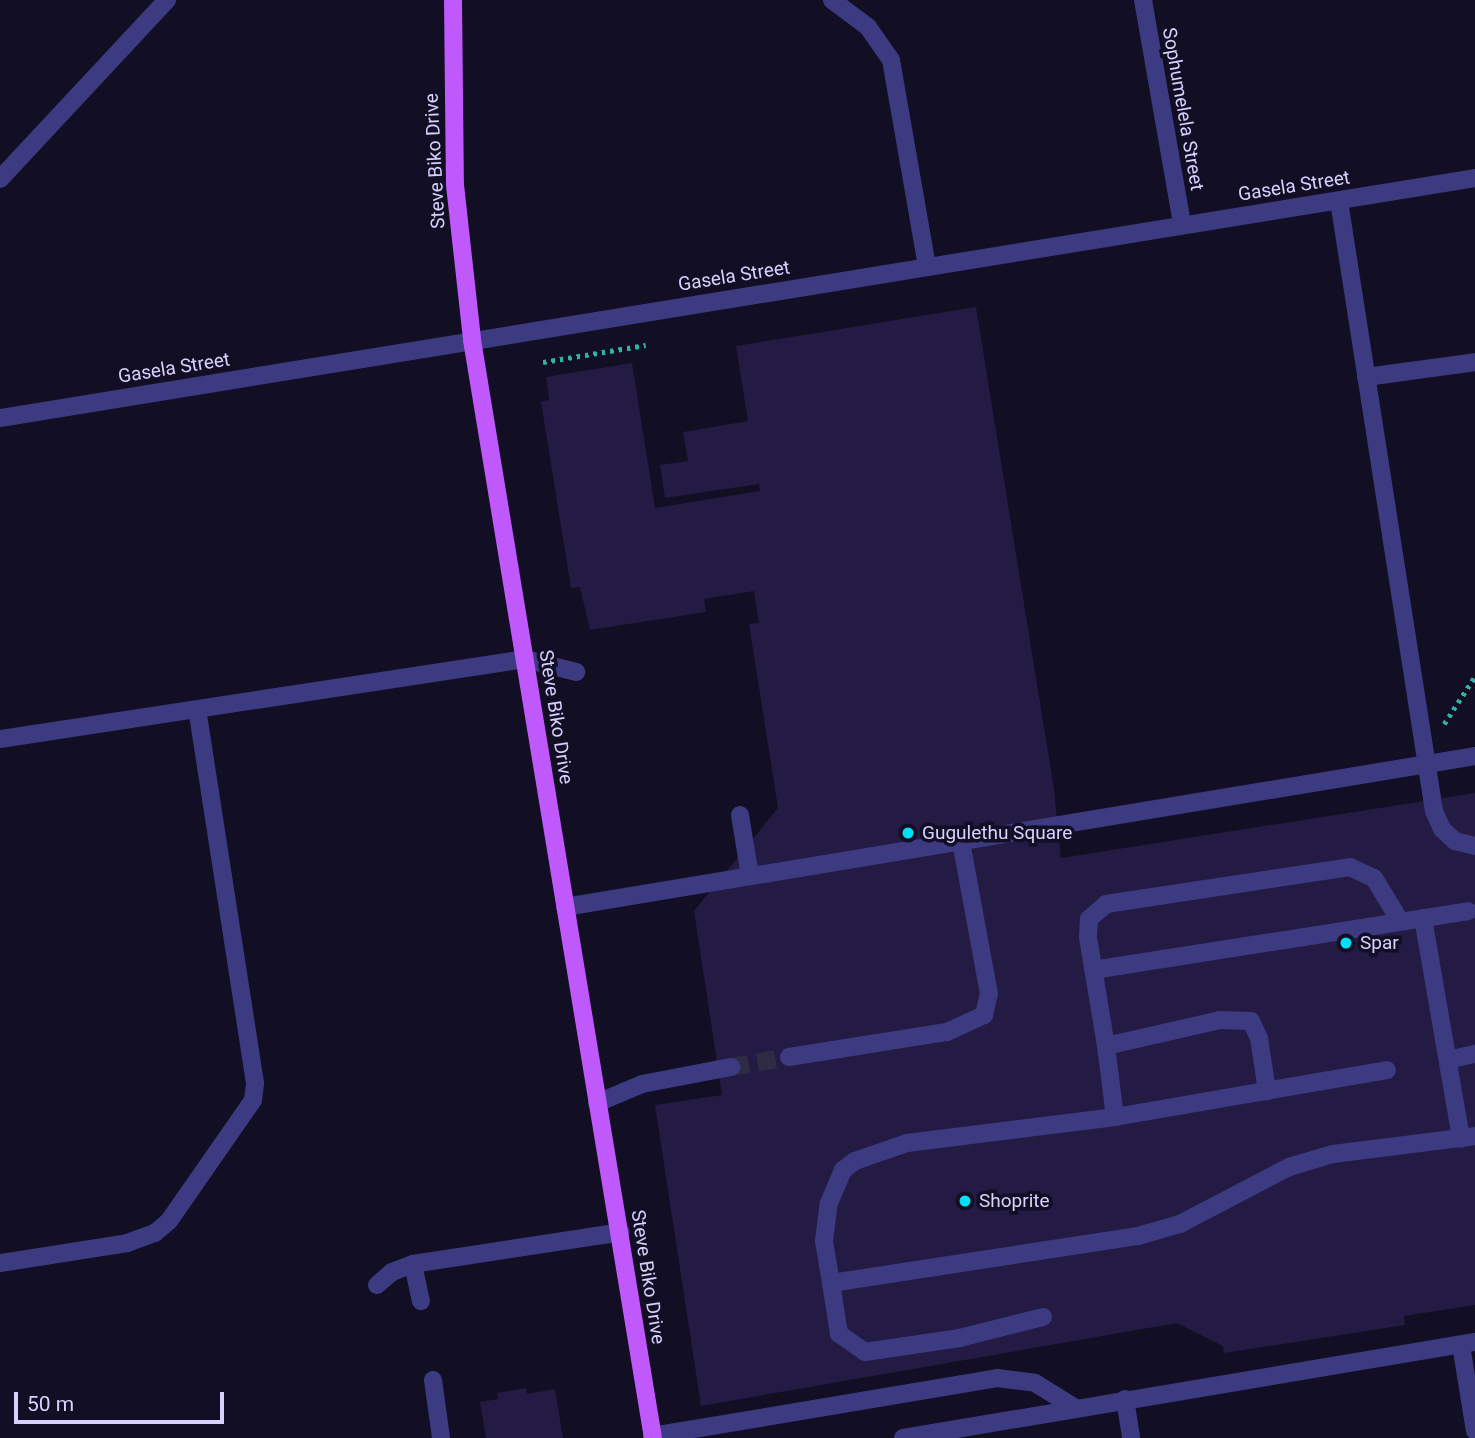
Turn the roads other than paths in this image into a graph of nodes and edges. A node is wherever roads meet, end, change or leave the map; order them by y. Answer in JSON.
{"nodes":[{"id":1,"x":167,"y":0,"type":"edge"},
{"id":2,"x":453,"y":0,"type":"edge"},
{"id":3,"x":832,"y":0,"type":"edge"},
{"id":4,"x":1143,"y":0,"type":"edge"},
{"id":5,"x":1475,"y":178,"type":"edge"},
{"id":6,"x":0,"y":179,"type":"edge"},
{"id":7,"x":1339,"y":201,"type":"junction"},
{"id":8,"x":1182,"y":224,"type":"junction"},
{"id":9,"x":927,"y":266,"type":"junction"},
{"id":10,"x":472,"y":341,"type":"junction"},
{"id":11,"x":1475,"y":362,"type":"edge"},
{"id":12,"x":1366,"y":377,"type":"junction"},
{"id":13,"x":0,"y":418,"type":"edge"},
{"id":14,"x":525,"y":659,"type":"junction"},
{"id":15,"x":576,"y":672,"type":"dead end"},
{"id":16,"x":197,"y":709,"type":"junction"},
{"id":17,"x":0,"y":739,"type":"edge"},
{"id":18,"x":1475,"y":756,"type":"edge"},
{"id":19,"x":1426,"y":763,"type":"junction"},
{"id":20,"x":740,"y":815,"type":"dead end"},
{"id":21,"x":961,"y":841,"type":"junction"},
{"id":22,"x":1475,"y":846,"type":"edge"},
{"id":23,"x":750,"y":876,"type":"junction"},
{"id":24,"x":565,"y":907,"type":"junction"},
{"id":25,"x":1468,"y":911,"type":"dead end"},
{"id":26,"x":1423,"y":918,"type":"junction"},
{"id":27,"x":1400,"y":921,"type":"junction"},
{"id":28,"x":1093,"y":970,"type":"junction"},
{"id":29,"x":1106,"y":1046,"type":"junction"},
{"id":30,"x":1475,"y":1054,"type":"edge"},
{"id":31,"x":789,"y":1057,"type":"tunnel mouth"},
{"id":32,"x":1448,"y":1060,"type":"junction"},
{"id":33,"x":731,"y":1067,"type":"tunnel mouth"},
{"id":34,"x":1387,"y":1070,"type":"dead end"},
{"id":35,"x":1268,"y":1091,"type":"junction"},
{"id":36,"x":597,"y":1103,"type":"junction"},
{"id":37,"x":1115,"y":1117,"type":"junction"},
{"id":38,"x":1468,"y":1138,"type":"edge"},
{"id":39,"x":621,"y":1232,"type":"junction"},
{"id":40,"x":0,"y":1262,"type":"edge"},
{"id":41,"x":413,"y":1264,"type":"junction"},
{"id":42,"x":831,"y":1283,"type":"junction"},
{"id":43,"x":377,"y":1285,"type":"dead end"},
{"id":44,"x":421,"y":1301,"type":"dead end"},
{"id":45,"x":1043,"y":1317,"type":"dead end"},
{"id":46,"x":1468,"y":1343,"type":"edge"},
{"id":47,"x":433,"y":1380,"type":"dead end"},
{"id":48,"x":1125,"y":1399,"type":"junction"},
{"id":49,"x":1074,"y":1407,"type":"junction"},
{"id":50,"x":1475,"y":1431,"type":"edge"},
{"id":51,"x":652,"y":1437,"type":"edge"},
{"id":52,"x":441,"y":1438,"type":"edge"},
{"id":53,"x":903,"y":1438,"type":"edge"},
{"id":54,"x":1131,"y":1438,"type":"edge"}],
"edges":[{"from":1,"to":6,"type":"street"},
{"from":2,"to":10,"type":"main road","name":"Steve Biko Drive"},
{"from":3,"to":9,"type":"street"},
{"from":4,"to":8,"type":"street","name":"Sophumelela Street"},
{"from":5,"to":7,"type":"street","name":"Gasela Street"},
{"from":7,"to":8,"type":"street","name":"Gasela Street"},
{"from":7,"to":12,"type":"street"},
{"from":8,"to":9,"type":"street","name":"Gasela Street"},
{"from":9,"to":10,"type":"street","name":"Gasela Street"},
{"from":10,"to":13,"type":"street","name":"Gasela Street"},
{"from":10,"to":14,"type":"main road","name":"Steve Biko Drive"},
{"from":11,"to":12,"type":"street"},
{"from":12,"to":19,"type":"street"},
{"from":14,"to":15,"type":"street"},
{"from":14,"to":16,"type":"street"},
{"from":14,"to":24,"type":"main road","name":"Steve Biko Drive"},
{"from":16,"to":17,"type":"street"},
{"from":16,"to":40,"type":"street"},
{"from":18,"to":19,"type":"street"},
{"from":19,"to":21,"type":"street"},
{"from":19,"to":22,"type":"street"},
{"from":20,"to":23,"type":"street"},
{"from":21,"to":23,"type":"street"},
{"from":21,"to":31,"type":"street"},
{"from":23,"to":24,"type":"street"},
{"from":24,"to":36,"type":"main road","name":"Steve Biko Drive"},
{"from":25,"to":26,"type":"street"},
{"from":26,"to":27,"type":"street"},
{"from":26,"to":32,"type":"street"},
{"from":27,"to":28,"type":"street"},
{"from":27,"to":28,"type":"street"},
{"from":28,"to":29,"type":"street"},
{"from":29,"to":35,"type":"street"},
{"from":29,"to":37,"type":"street"},
{"from":30,"to":32,"type":"street"},
{"from":32,"to":38,"type":"street"},
{"from":33,"to":36,"type":"street"},
{"from":34,"to":35,"type":"street"},
{"from":35,"to":37,"type":"street"},
{"from":36,"to":39,"type":"main road","name":"Steve Biko Drive"},
{"from":37,"to":42,"type":"street"},
{"from":38,"to":42,"type":"street"},
{"from":39,"to":41,"type":"street"},
{"from":39,"to":51,"type":"main road","name":"Steve Biko Drive"},
{"from":41,"to":43,"type":"street"},
{"from":41,"to":44,"type":"street"},
{"from":42,"to":45,"type":"street"},
{"from":46,"to":48,"type":"street"},
{"from":46,"to":50,"type":"street"},
{"from":47,"to":52,"type":"street"},
{"from":48,"to":49,"type":"street"},
{"from":48,"to":54,"type":"street"},
{"from":49,"to":51,"type":"street"},
{"from":49,"to":53,"type":"street"}]}
